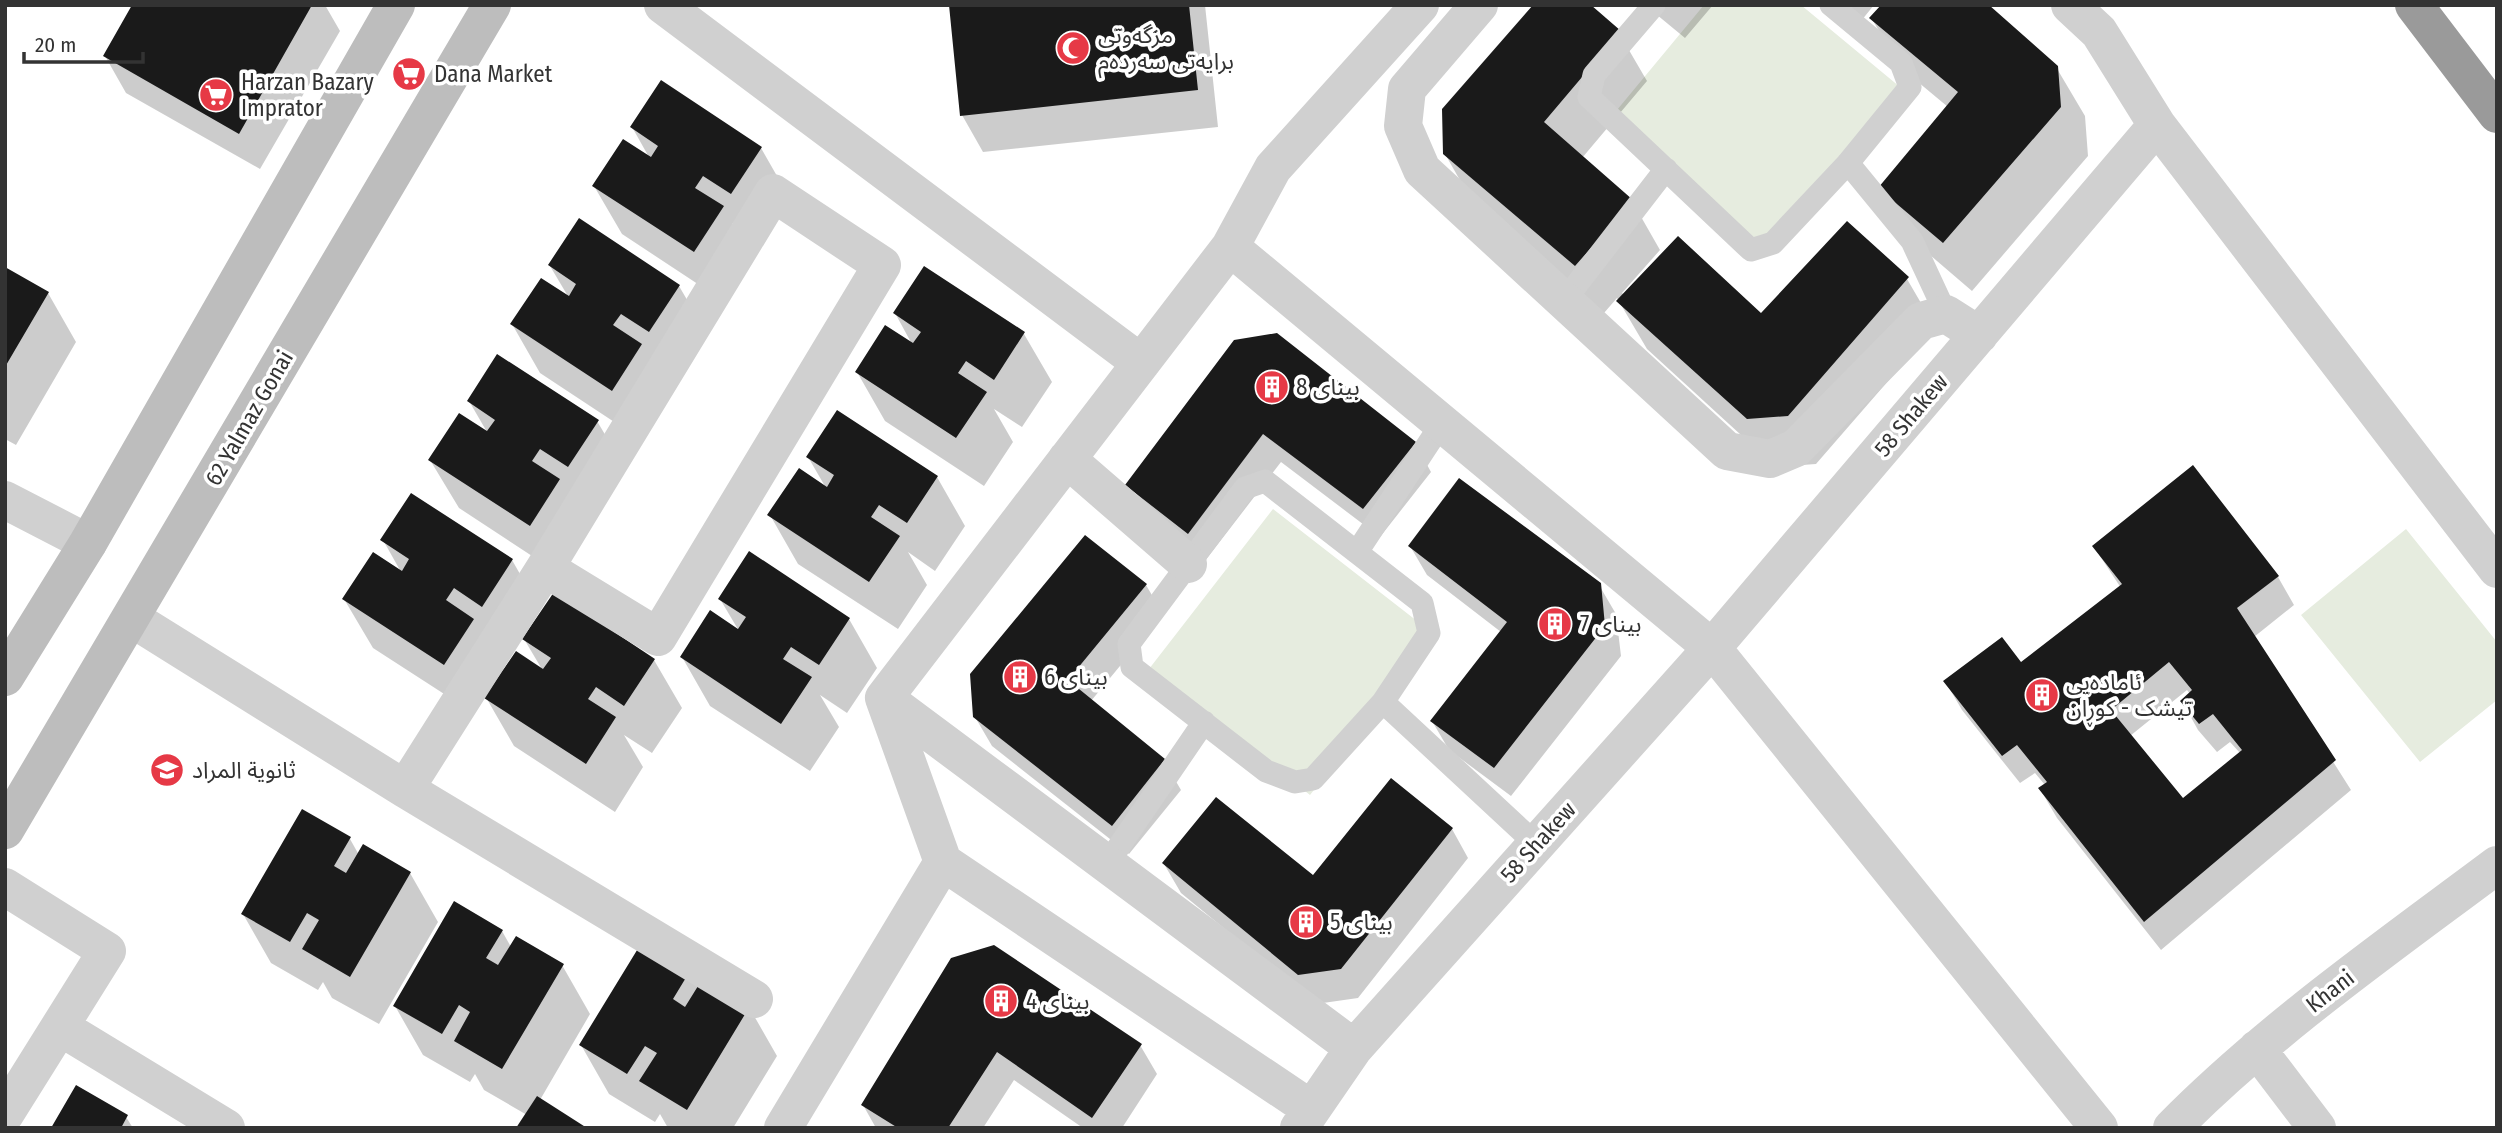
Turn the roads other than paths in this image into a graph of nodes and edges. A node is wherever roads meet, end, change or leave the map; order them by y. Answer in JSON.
{"nodes":[{"id":1,"x":396,"y":5,"type":"edge"},
{"id":2,"x":492,"y":5,"type":"edge"},
{"id":3,"x":663,"y":5,"type":"edge"},
{"id":4,"x":1420,"y":5,"type":"edge"},
{"id":5,"x":1479,"y":5,"type":"edge"},
{"id":6,"x":1654,"y":5,"type":"edge"},
{"id":7,"x":1830,"y":5,"type":"edge"},
{"id":8,"x":2070,"y":5,"type":"edge"},
{"id":9,"x":2414,"y":5,"type":"edge"},
{"id":10,"x":2497,"y":114,"type":"edge"},
{"id":11,"x":2157,"y":125,"type":"junction"},
{"id":12,"x":1848,"y":163,"type":"junction"},
{"id":13,"x":1666,"y":169,"type":"junction"},
{"id":14,"x":1230,"y":247,"type":"junction"},
{"id":15,"x":1564,"y":300,"type":"junction"},
{"id":16,"x":1946,"y":314,"type":"junction"},
{"id":17,"x":1979,"y":335,"type":"junction"},
{"id":18,"x":1141,"y":363,"type":"junction"},
{"id":19,"x":1442,"y":423,"type":"junction"},
{"id":20,"x":1067,"y":459,"type":"junction"},
{"id":21,"x":5,"y":500,"type":"edge"},
{"id":22,"x":88,"y":542,"type":"junction"},
{"id":23,"x":1357,"y":552,"type":"junction"},
{"id":24,"x":1188,"y":564,"type":"junction"},
{"id":25,"x":545,"y":568,"type":"junction"},
{"id":26,"x":2497,"y":569,"type":"edge"},
{"id":27,"x":131,"y":618,"type":"junction"},
{"id":28,"x":1712,"y":648,"type":"junction"},
{"id":29,"x":5,"y":677,"type":"edge"},
{"id":30,"x":884,"y":698,"type":"junction"},
{"id":31,"x":1383,"y":702,"type":"junction"},
{"id":32,"x":1204,"y":722,"type":"junction"},
{"id":33,"x":405,"y":789,"type":"junction"},
{"id":34,"x":5,"y":830,"type":"edge"},
{"id":35,"x":1536,"y":844,"type":"junction"},
{"id":36,"x":943,"y":862,"type":"junction"},
{"id":37,"x":1107,"y":864,"type":"junction"},
{"id":38,"x":2497,"y":865,"type":"edge"},
{"id":39,"x":5,"y":887,"type":"edge"},
{"id":40,"x":754,"y":999,"type":"dead end"},
{"id":41,"x":60,"y":1027,"type":"junction"},
{"id":42,"x":1354,"y":1048,"type":"junction"},
{"id":43,"x":2258,"y":1049,"type":"junction"},
{"id":44,"x":5,"y":1114,"type":"edge"},
{"id":45,"x":1305,"y":1119,"type":"edge"},
{"id":46,"x":226,"y":1128,"type":"edge"},
{"id":47,"x":783,"y":1128,"type":"edge"},
{"id":48,"x":2099,"y":1128,"type":"edge"},
{"id":49,"x":2172,"y":1128,"type":"edge"},
{"id":50,"x":2317,"y":1128,"type":"edge"}],
"edges":[{"from":1,"to":22,"type":"main road"},
{"from":2,"to":27,"type":"main road","name":"62 Yalmaz Gonai"},
{"from":3,"to":18,"type":"street"},
{"from":4,"to":14,"type":"street"},
{"from":5,"to":15,"type":"street"},
{"from":6,"to":13,"type":"lane"},
{"from":7,"to":12,"type":"lane"},
{"from":8,"to":11,"type":"street"},
{"from":9,"to":10,"type":"highway"},
{"from":11,"to":17,"type":"street","name":"58 Shakew"},
{"from":11,"to":26,"type":"street"},
{"from":12,"to":13,"type":"lane"},
{"from":12,"to":16,"type":"lane"},
{"from":13,"to":15,"type":"lane"},
{"from":14,"to":18,"type":"street"},
{"from":14,"to":19,"type":"street"},
{"from":15,"to":16,"type":"street"},
{"from":16,"to":17,"type":"street"},
{"from":17,"to":28,"type":"street","name":"58 Shakew"},
{"from":18,"to":20,"type":"street"},
{"from":19,"to":23,"type":"lane"},
{"from":19,"to":28,"type":"street"},
{"from":20,"to":24,"type":"street"},
{"from":20,"to":30,"type":"street"},
{"from":21,"to":22,"type":"street"},
{"from":22,"to":29,"type":"main road"},
{"from":23,"to":24,"type":"lane"},
{"from":23,"to":31,"type":"lane"},
{"from":24,"to":32,"type":"lane"},
{"from":25,"to":25,"type":"street"},
{"from":25,"to":33,"type":"street"},
{"from":27,"to":33,"type":"street"},
{"from":27,"to":34,"type":"main road","name":"62 Yalmaz Gonai"},
{"from":28,"to":35,"type":"street","name":"58 Shakew"},
{"from":28,"to":48,"type":"street"},
{"from":30,"to":36,"type":"street"},
{"from":30,"to":37,"type":"street"},
{"from":31,"to":32,"type":"lane"},
{"from":31,"to":35,"type":"lane"},
{"from":32,"to":37,"type":"lane"},
{"from":33,"to":40,"type":"street"},
{"from":35,"to":42,"type":"street","name":"58 Shakew"},
{"from":36,"to":45,"type":"street"},
{"from":36,"to":47,"type":"street"},
{"from":37,"to":42,"type":"street"},
{"from":38,"to":43,"type":"street","name":"Khani"},
{"from":39,"to":41,"type":"street"},
{"from":41,"to":44,"type":"street"},
{"from":41,"to":46,"type":"street"},
{"from":42,"to":45,"type":"street","name":"58 Shakew"},
{"from":43,"to":49,"type":"street","name":"Khani"},
{"from":43,"to":50,"type":"street"}]}
